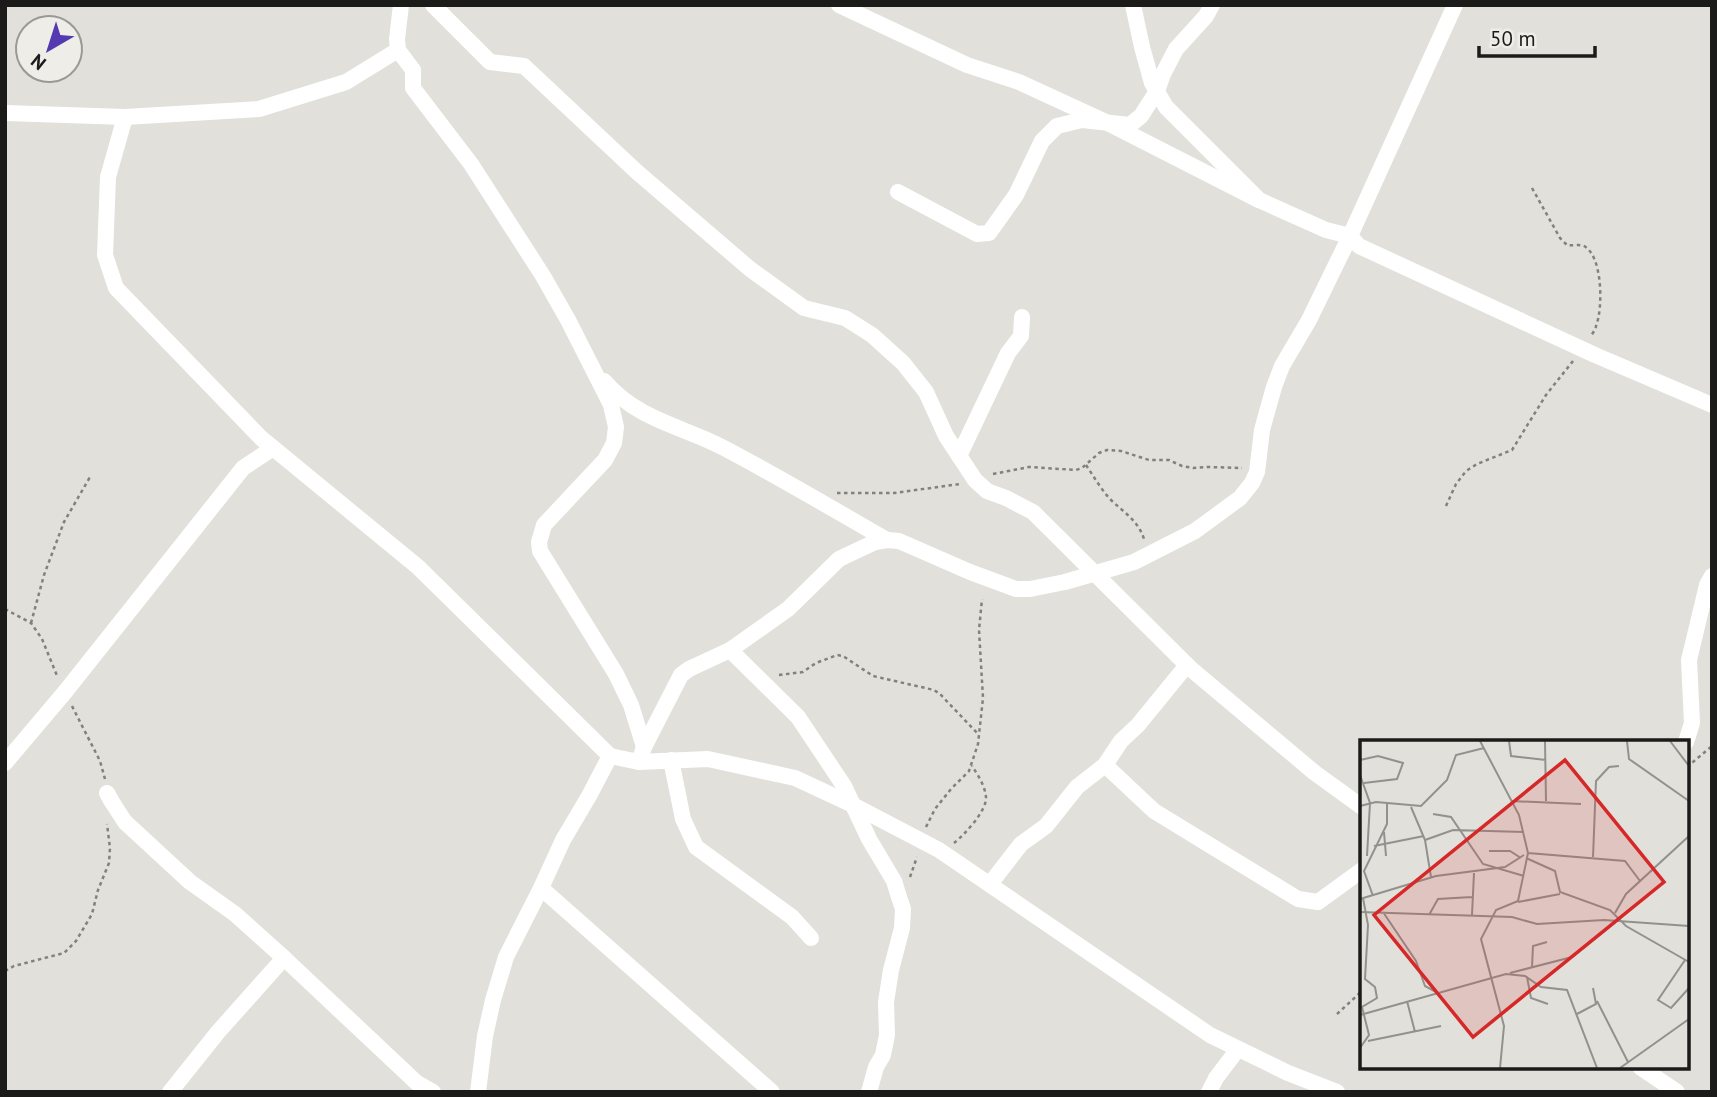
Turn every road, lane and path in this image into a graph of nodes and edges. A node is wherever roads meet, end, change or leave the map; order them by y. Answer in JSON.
{"nodes":[{"id":1,"x":401,"y":5,"type":"edge"},
{"id":2,"x":433,"y":5,"type":"edge"},
{"id":3,"x":839,"y":5,"type":"edge"},
{"id":4,"x":1133,"y":5,"type":"edge"},
{"id":5,"x":1212,"y":5,"type":"edge"},
{"id":6,"x":1455,"y":5,"type":"edge"},
{"id":7,"x":398,"y":50,"type":"junction"},
{"id":8,"x":1157,"y":91,"type":"junction"},
{"id":9,"x":5,"y":113,"type":"edge"},
{"id":10,"x":125,"y":117,"type":"junction"},
{"id":11,"x":1108,"y":123,"type":"junction"},
{"id":12,"x":1532,"y":188,"type":"dead end"},
{"id":13,"x":898,"y":192,"type":"dead end"},
{"id":14,"x":1259,"y":200,"type":"junction"},
{"id":15,"x":1350,"y":236,"type":"junction"},
{"id":16,"x":1022,"y":317,"type":"dead end"},
{"id":17,"x":1583,"y":348,"type":"junction"},
{"id":18,"x":593,"y":369,"type":"junction"},
{"id":19,"x":1712,"y":405,"type":"edge"},
{"id":20,"x":273,"y":449,"type":"junction"},
{"id":21,"x":959,"y":456,"type":"junction"},
{"id":22,"x":1086,"y":466,"type":"junction"},
{"id":23,"x":1257,"y":472,"type":"junction"},
{"id":24,"x":90,"y":477,"type":"dead end"},
{"id":25,"x":975,"y":480,"type":"junction"},
{"id":26,"x":834,"y":493,"type":"dead end"},
{"id":27,"x":1446,"y":506,"type":"dead end"},
{"id":28,"x":887,"y":540,"type":"junction"},
{"id":29,"x":1149,"y":555,"type":"junction"},
{"id":30,"x":1095,"y":574,"type":"junction"},
{"id":31,"x":1712,"y":576,"type":"edge"},
{"id":32,"x":982,"y":599,"type":"dead end"},
{"id":33,"x":31,"y":623,"type":"dead end"},
{"id":34,"x":730,"y":650,"type":"junction"},
{"id":35,"x":1187,"y":665,"type":"junction"},
{"id":36,"x":755,"y":675,"type":"junction"},
{"id":37,"x":979,"y":734,"type":"junction"},
{"id":38,"x":1687,"y":740,"type":"edge"},
{"id":39,"x":1712,"y":746,"type":"edge"},
{"id":40,"x":641,"y":754,"type":"junction"},
{"id":41,"x":610,"y":756,"type":"junction"},
{"id":42,"x":671,"y":760,"type":"junction"},
{"id":43,"x":5,"y":763,"type":"edge"},
{"id":44,"x":972,"y":765,"type":"junction"},
{"id":45,"x":1105,"y":765,"type":"junction"},
{"id":46,"x":1689,"y":765,"type":"edge"},
{"id":47,"x":107,"y":793,"type":"dead end"},
{"id":48,"x":853,"y":805,"type":"junction"},
{"id":49,"x":1360,"y":806,"type":"edge"},
{"id":50,"x":107,"y":822,"type":"dead end"},
{"id":51,"x":921,"y":841,"type":"junction"},
{"id":52,"x":939,"y":850,"type":"junction"},
{"id":53,"x":914,"y":865,"type":"junction"},
{"id":54,"x":1360,"y":871,"type":"edge"},
{"id":55,"x":910,"y":877,"type":"dead end"},
{"id":56,"x":990,"y":884,"type":"junction"},
{"id":57,"x":541,"y":888,"type":"junction"},
{"id":58,"x":811,"y":938,"type":"dead end"},
{"id":59,"x":284,"y":958,"type":"junction"},
{"id":60,"x":5,"y":971,"type":"edge"},
{"id":61,"x":1360,"y":993,"type":"edge"},
{"id":62,"x":1337,"y":1014,"type":"dead end"},
{"id":63,"x":1238,"y":1049,"type":"junction"},
{"id":64,"x":1647,"y":1070,"type":"edge"},
{"id":65,"x":170,"y":1092,"type":"edge"},
{"id":66,"x":433,"y":1092,"type":"edge"},
{"id":67,"x":478,"y":1092,"type":"edge"},
{"id":68,"x":772,"y":1092,"type":"edge"},
{"id":69,"x":869,"y":1092,"type":"edge"},
{"id":70,"x":1209,"y":1092,"type":"edge"},
{"id":71,"x":1337,"y":1092,"type":"edge"},
{"id":72,"x":1677,"y":1092,"type":"edge"}],
"edges":[{"from":1,"to":7,"type":"street"},
{"from":2,"to":21,"type":"street"},
{"from":3,"to":11,"type":"street"},
{"from":4,"to":8,"type":"street"},
{"from":5,"to":8,"type":"street"},
{"from":6,"to":15,"type":"street"},
{"from":7,"to":10,"type":"street"},
{"from":7,"to":18,"type":"street"},
{"from":8,"to":11,"type":"street"},
{"from":8,"to":14,"type":"street"},
{"from":9,"to":10,"type":"street"},
{"from":10,"to":20,"type":"street"},
{"from":11,"to":13,"type":"street"},
{"from":11,"to":14,"type":"street"},
{"from":12,"to":17,"type":"path"},
{"from":14,"to":15,"type":"street"},
{"from":15,"to":17,"type":"street"},
{"from":15,"to":23,"type":"street"},
{"from":16,"to":21,"type":"street"},
{"from":17,"to":19,"type":"street"},
{"from":17,"to":27,"type":"path"},
{"from":18,"to":28,"type":"street"},
{"from":18,"to":40,"type":"street"},
{"from":20,"to":41,"type":"street"},
{"from":20,"to":43,"type":"street"},
{"from":21,"to":25,"type":"street"},
{"from":22,"to":23,"type":"path"},
{"from":22,"to":25,"type":"path"},
{"from":22,"to":29,"type":"path"},
{"from":23,"to":29,"type":"street"},
{"from":24,"to":33,"type":"path"},
{"from":25,"to":26,"type":"path"},
{"from":25,"to":30,"type":"street"},
{"from":28,"to":30,"type":"street"},
{"from":28,"to":34,"type":"street"},
{"from":29,"to":30,"type":"street"},
{"from":30,"to":35,"type":"street"},
{"from":31,"to":38,"type":"street"},
{"from":32,"to":37,"type":"path"},
{"from":34,"to":36,"type":"street"},
{"from":34,"to":40,"type":"street"},
{"from":35,"to":45,"type":"street"},
{"from":35,"to":49,"type":"street"},
{"from":36,"to":37,"type":"path"},
{"from":36,"to":48,"type":"street"},
{"from":37,"to":44,"type":"path"},
{"from":39,"to":46,"type":"path"},
{"from":40,"to":41,"type":"street"},
{"from":40,"to":42,"type":"street"},
{"from":41,"to":57,"type":"street"},
{"from":42,"to":48,"type":"street"},
{"from":42,"to":58,"type":"street"},
{"from":44,"to":51,"type":"path"},
{"from":44,"to":52,"type":"path"},
{"from":45,"to":54,"type":"street"},
{"from":45,"to":56,"type":"street"},
{"from":47,"to":59,"type":"street"},
{"from":48,"to":51,"type":"street"},
{"from":48,"to":69,"type":"street"},
{"from":50,"to":60,"type":"path"},
{"from":51,"to":52,"type":"street"},
{"from":51,"to":53,"type":"path"},
{"from":52,"to":53,"type":"path"},
{"from":52,"to":56,"type":"street"},
{"from":53,"to":55,"type":"path"},
{"from":56,"to":63,"type":"street"},
{"from":57,"to":67,"type":"street"},
{"from":57,"to":68,"type":"street"},
{"from":59,"to":65,"type":"street"},
{"from":59,"to":66,"type":"street"},
{"from":61,"to":62,"type":"path"},
{"from":63,"to":70,"type":"street"},
{"from":63,"to":71,"type":"street"},
{"from":64,"to":72,"type":"street"}]}
